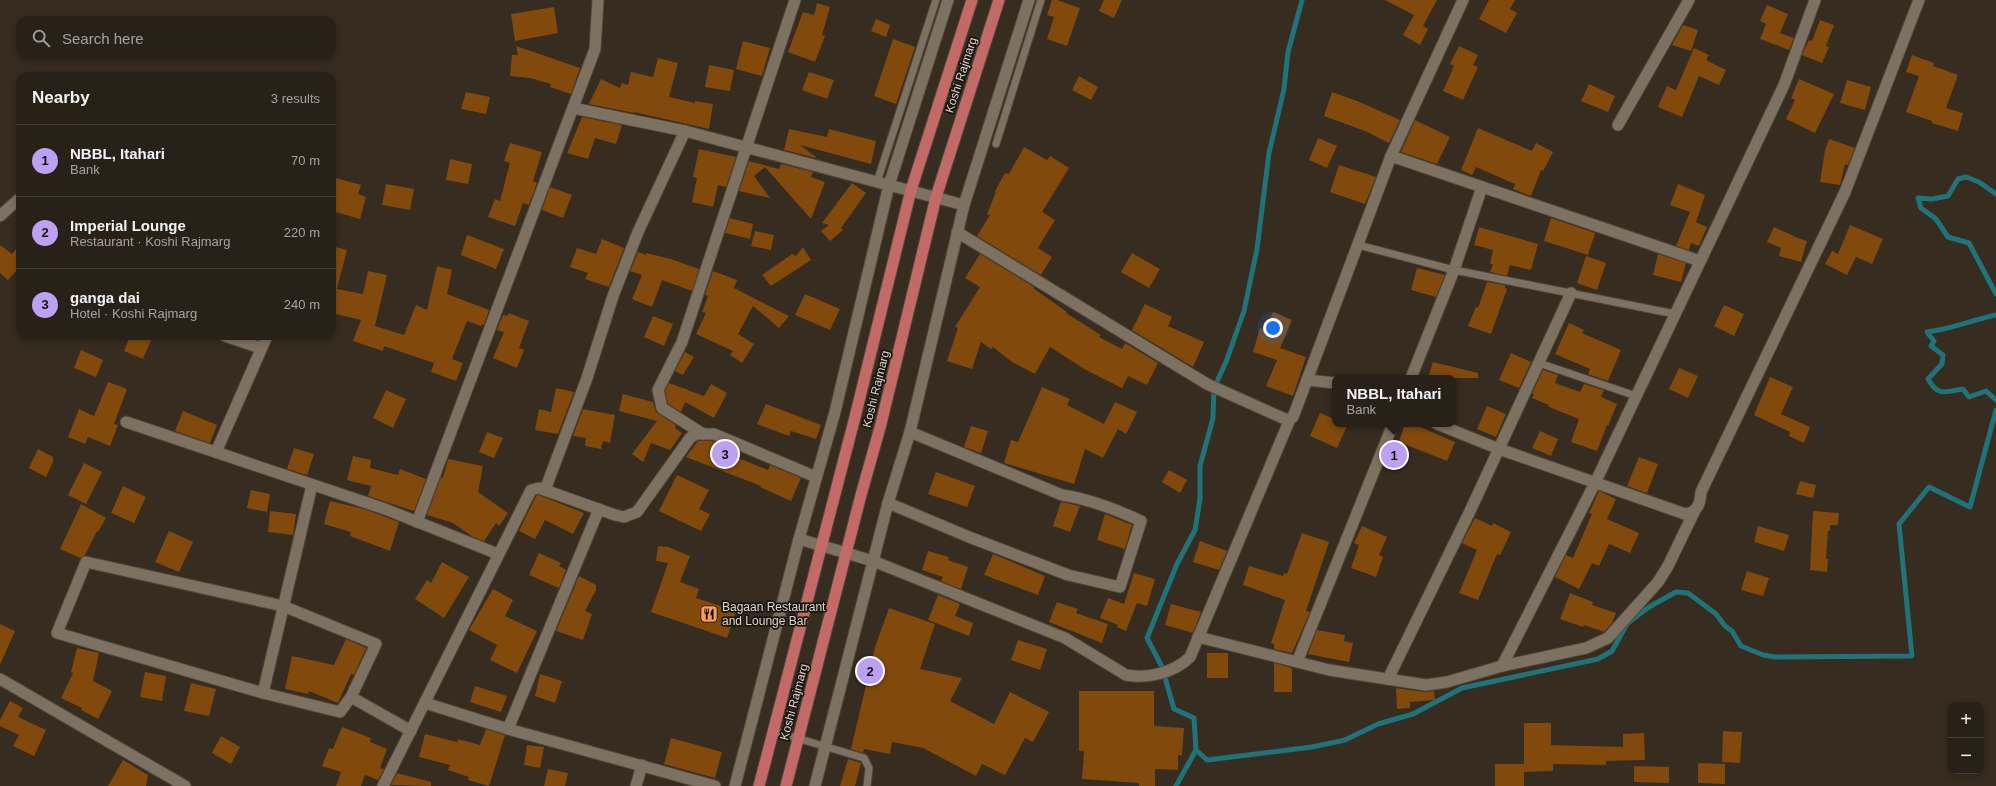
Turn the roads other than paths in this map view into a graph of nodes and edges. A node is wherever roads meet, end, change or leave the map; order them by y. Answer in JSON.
{"nodes":[{"id":1,"x":598,"y":0,"type":"edge"},
{"id":2,"x":795,"y":0,"type":"edge"},
{"id":3,"x":936,"y":0,"type":"edge"},
{"id":4,"x":948,"y":0,"type":"edge"},
{"id":5,"x":972,"y":0,"type":"edge"},
{"id":6,"x":999,"y":0,"type":"edge"},
{"id":7,"x":1029,"y":0,"type":"edge"},
{"id":8,"x":1041,"y":0,"type":"edge"},
{"id":9,"x":1463,"y":0,"type":"edge"},
{"id":10,"x":1689,"y":0,"type":"edge"},
{"id":11,"x":1815,"y":0,"type":"edge"},
{"id":12,"x":1919,"y":0,"type":"edge"},
{"id":13,"x":573,"y":108,"type":"junction"},
{"id":14,"x":1618,"y":125,"type":"dead end"},
{"id":15,"x":685,"y":132,"type":"junction"},
{"id":16,"x":996,"y":144,"type":"dead end"},
{"id":17,"x":745,"y":148,"type":"junction"},
{"id":18,"x":1391,"y":156,"type":"junction"},
{"id":19,"x":877,"y":182,"type":"junction"},
{"id":20,"x":889,"y":185,"type":"junction"},
{"id":21,"x":1482,"y":187,"type":"junction"},
{"id":22,"x":911,"y":190,"type":"junction"},
{"id":23,"x":936,"y":197,"type":"junction"},
{"id":24,"x":16,"y":202,"type":"edge"},
{"id":25,"x":964,"y":205,"type":"junction"},
{"id":26,"x":0,"y":216,"type":"edge"},
{"id":27,"x":957,"y":232,"type":"junction"},
{"id":28,"x":1358,"y":245,"type":"junction"},
{"id":29,"x":1700,"y":261,"type":"junction"},
{"id":30,"x":1454,"y":270,"type":"junction"},
{"id":31,"x":1571,"y":293,"type":"junction"},
{"id":32,"x":1675,"y":314,"type":"junction"},
{"id":33,"x":237,"y":340,"type":"edge"},
{"id":34,"x":265,"y":340,"type":"edge"},
{"id":35,"x":261,"y":348,"type":"junction"},
{"id":36,"x":1539,"y":363,"type":"junction"},
{"id":37,"x":1413,"y":375,"type":"edge"},
{"id":38,"x":1307,"y":380,"type":"junction"},
{"id":39,"x":1332,"y":383,"type":"edge"},
{"id":40,"x":1636,"y":396,"type":"junction"},
{"id":41,"x":1290,"y":419,"type":"junction"},
{"id":42,"x":126,"y":422,"type":"dead end"},
{"id":43,"x":1392,"y":427,"type":"edge"},
{"id":44,"x":1444,"y":427,"type":"edge"},
{"id":45,"x":910,"y":432,"type":"junction"},
{"id":46,"x":703,"y":434,"type":"junction"},
{"id":47,"x":1499,"y":449,"type":"junction"},
{"id":48,"x":216,"y":452,"type":"junction"},
{"id":49,"x":816,"y":477,"type":"junction"},
{"id":50,"x":312,"y":484,"type":"junction"},
{"id":51,"x":1595,"y":484,"type":"junction"},
{"id":52,"x":545,"y":490,"type":"junction"},
{"id":53,"x":888,"y":503,"type":"junction"},
{"id":54,"x":599,"y":509,"type":"junction"},
{"id":55,"x":1695,"y":510,"type":"junction"},
{"id":56,"x":417,"y":522,"type":"junction"},
{"id":57,"x":799,"y":539,"type":"junction"},
{"id":58,"x":821,"y":544,"type":"junction"},
{"id":59,"x":846,"y":553,"type":"junction"},
{"id":60,"x":498,"y":554,"type":"junction"},
{"id":61,"x":873,"y":561,"type":"junction"},
{"id":62,"x":283,"y":606,"type":"junction"},
{"id":63,"x":1198,"y":637,"type":"junction"},
{"id":64,"x":1298,"y":662,"type":"junction"},
{"id":65,"x":1502,"y":666,"type":"junction"},
{"id":66,"x":0,"y":679,"type":"edge"},
{"id":67,"x":1388,"y":679,"type":"junction"},
{"id":68,"x":263,"y":693,"type":"junction"},
{"id":69,"x":351,"y":697,"type":"junction"},
{"id":70,"x":425,"y":703,"type":"junction"},
{"id":71,"x":508,"y":729,"type":"junction"},
{"id":72,"x":411,"y":731,"type":"junction"},
{"id":73,"x":773,"y":731,"type":"junction"},
{"id":74,"x":798,"y":739,"type":"junction"},
{"id":75,"x":826,"y":747,"type":"junction"},
{"id":76,"x":642,"y":765,"type":"junction"},
{"id":77,"x":185,"y":786,"type":"edge"},
{"id":78,"x":383,"y":786,"type":"edge"},
{"id":79,"x":636,"y":786,"type":"edge"},
{"id":80,"x":715,"y":786,"type":"edge"},
{"id":81,"x":735,"y":786,"type":"edge"},
{"id":82,"x":759,"y":786,"type":"edge"},
{"id":83,"x":786,"y":786,"type":"edge"},
{"id":84,"x":815,"y":786,"type":"edge"},
{"id":85,"x":867,"y":786,"type":"edge"}],
"edges":[{"from":1,"to":13,"type":"street"},
{"from":2,"to":17,"type":"street"},
{"from":3,"to":19,"type":"lane"},
{"from":4,"to":20,"type":"street"},
{"from":5,"to":22,"type":"main road","name":"Koshi Rajmarg"},
{"from":6,"to":23,"type":"main road","name":"Koshi Rajmarg"},
{"from":7,"to":25,"type":"street"},
{"from":8,"to":16,"type":"lane"},
{"from":9,"to":18,"type":"street"},
{"from":10,"to":14,"type":"street"},
{"from":11,"to":29,"type":"street"},
{"from":12,"to":55,"type":"street"},
{"from":13,"to":15,"type":"street"},
{"from":13,"to":56,"type":"street"},
{"from":15,"to":17,"type":"street"},
{"from":15,"to":52,"type":"street"},
{"from":17,"to":19,"type":"street"},
{"from":17,"to":46,"type":"street"},
{"from":18,"to":21,"type":"street"},
{"from":18,"to":28,"type":"street"},
{"from":19,"to":20,"type":"street"},
{"from":20,"to":22,"type":"street"},
{"from":20,"to":49,"type":"street"},
{"from":21,"to":29,"type":"street"},
{"from":21,"to":30,"type":"street"},
{"from":22,"to":23,"type":"street"},
{"from":22,"to":58,"type":"main road","name":"Koshi Rajmarg"},
{"from":23,"to":25,"type":"street"},
{"from":23,"to":59,"type":"main road","name":"Koshi Rajmarg"},
{"from":24,"to":26,"type":"street"},
{"from":25,"to":27,"type":"street"},
{"from":27,"to":41,"type":"street"},
{"from":27,"to":45,"type":"street"},
{"from":28,"to":30,"type":"lane"},
{"from":28,"to":38,"type":"street"},
{"from":29,"to":32,"type":"street"},
{"from":30,"to":31,"type":"lane"},
{"from":30,"to":37,"type":"street"},
{"from":31,"to":32,"type":"lane"},
{"from":31,"to":36,"type":"street"},
{"from":32,"to":40,"type":"street"},
{"from":33,"to":35,"type":"street"},
{"from":34,"to":35,"type":"street"},
{"from":35,"to":48,"type":"street"},
{"from":36,"to":40,"type":"lane"},
{"from":36,"to":47,"type":"street"},
{"from":38,"to":39,"type":"street"},
{"from":38,"to":41,"type":"street"},
{"from":40,"to":51,"type":"street"},
{"from":41,"to":63,"type":"street"},
{"from":42,"to":48,"type":"street"},
{"from":43,"to":64,"type":"street"},
{"from":44,"to":47,"type":"street"},
{"from":45,"to":53,"type":"street"},
{"from":45,"to":53,"type":"street"},
{"from":46,"to":49,"type":"street"},
{"from":46,"to":54,"type":"street"},
{"from":47,"to":51,"type":"street"},
{"from":47,"to":67,"type":"street"},
{"from":48,"to":50,"type":"street"},
{"from":49,"to":57,"type":"street"},
{"from":50,"to":56,"type":"street"},
{"from":50,"to":62,"type":"street"},
{"from":51,"to":55,"type":"street"},
{"from":51,"to":65,"type":"street"},
{"from":52,"to":54,"type":"street"},
{"from":52,"to":60,"type":"street"},
{"from":53,"to":61,"type":"street"},
{"from":54,"to":71,"type":"street"},
{"from":55,"to":65,"type":"street"},
{"from":56,"to":60,"type":"street"},
{"from":57,"to":58,"type":"street"},
{"from":57,"to":81,"type":"street"},
{"from":58,"to":59,"type":"street"},
{"from":58,"to":73,"type":"main road","name":"Koshi Rajmarg"},
{"from":59,"to":61,"type":"street"},
{"from":59,"to":74,"type":"main road","name":"Koshi Rajmarg"},
{"from":60,"to":70,"type":"street"},
{"from":61,"to":63,"type":"street"},
{"from":61,"to":75,"type":"street"},
{"from":62,"to":68,"type":"street"},
{"from":62,"to":68,"type":"street"},
{"from":62,"to":69,"type":"street"},
{"from":63,"to":64,"type":"street"},
{"from":64,"to":67,"type":"street"},
{"from":65,"to":67,"type":"street"},
{"from":66,"to":77,"type":"street"},
{"from":68,"to":69,"type":"street"},
{"from":69,"to":72,"type":"street"},
{"from":70,"to":71,"type":"street"},
{"from":70,"to":72,"type":"street"},
{"from":71,"to":76,"type":"street"},
{"from":72,"to":78,"type":"street"},
{"from":73,"to":74,"type":"lane"},
{"from":73,"to":82,"type":"main road","name":"Koshi Rajmarg"},
{"from":74,"to":75,"type":"lane"},
{"from":74,"to":83,"type":"main road","name":"Koshi Rajmarg"},
{"from":75,"to":84,"type":"street"},
{"from":75,"to":85,"type":"lane"},
{"from":76,"to":79,"type":"street"},
{"from":76,"to":80,"type":"street"}]}
